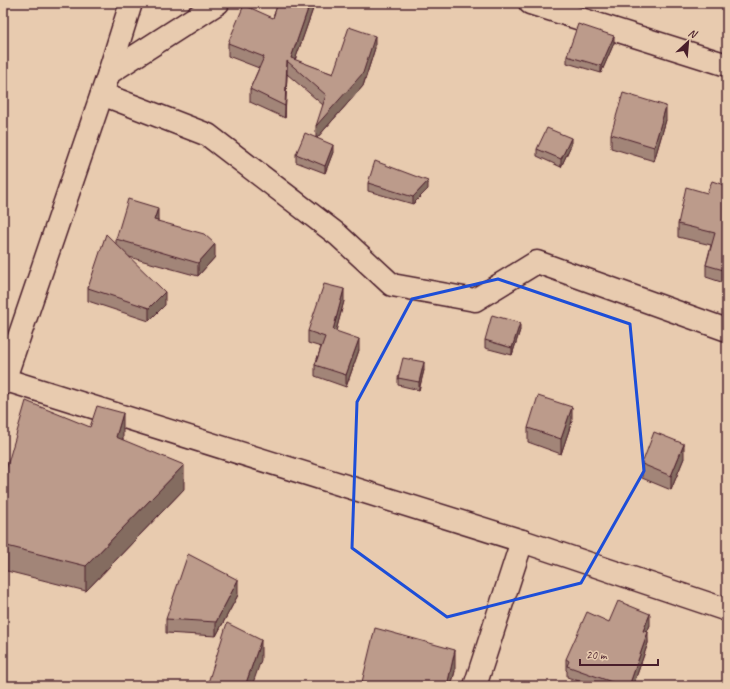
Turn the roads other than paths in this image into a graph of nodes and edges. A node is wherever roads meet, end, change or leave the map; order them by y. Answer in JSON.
{"nodes":[{"id":1,"x":131,"y":3,"type":"edge"},
{"id":2,"x":218,"y":3,"type":"edge"},
{"id":3,"x":530,"y":3,"type":"edge"},
{"id":4,"x":727,"y":65,"type":"edge"},
{"id":5,"x":110,"y":72,"type":"junction"},
{"id":6,"x":102,"y":94,"type":"junction"},
{"id":7,"x":727,"y":330,"type":"edge"},
{"id":8,"x":4,"y":381,"type":"edge"},
{"id":9,"x":522,"y":542,"type":"junction"},
{"id":10,"x":727,"y":610,"type":"edge"},
{"id":11,"x":475,"y":686,"type":"edge"}],
"edges":[{"from":1,"to":5,"type":"street"},
{"from":2,"to":5,"type":"street"},
{"from":3,"to":4,"type":"street"},
{"from":5,"to":6,"type":"street"},
{"from":6,"to":7,"type":"street"},
{"from":6,"to":8,"type":"street"},
{"from":8,"to":9,"type":"street"},
{"from":9,"to":10,"type":"street"},
{"from":9,"to":11,"type":"street"}]}
